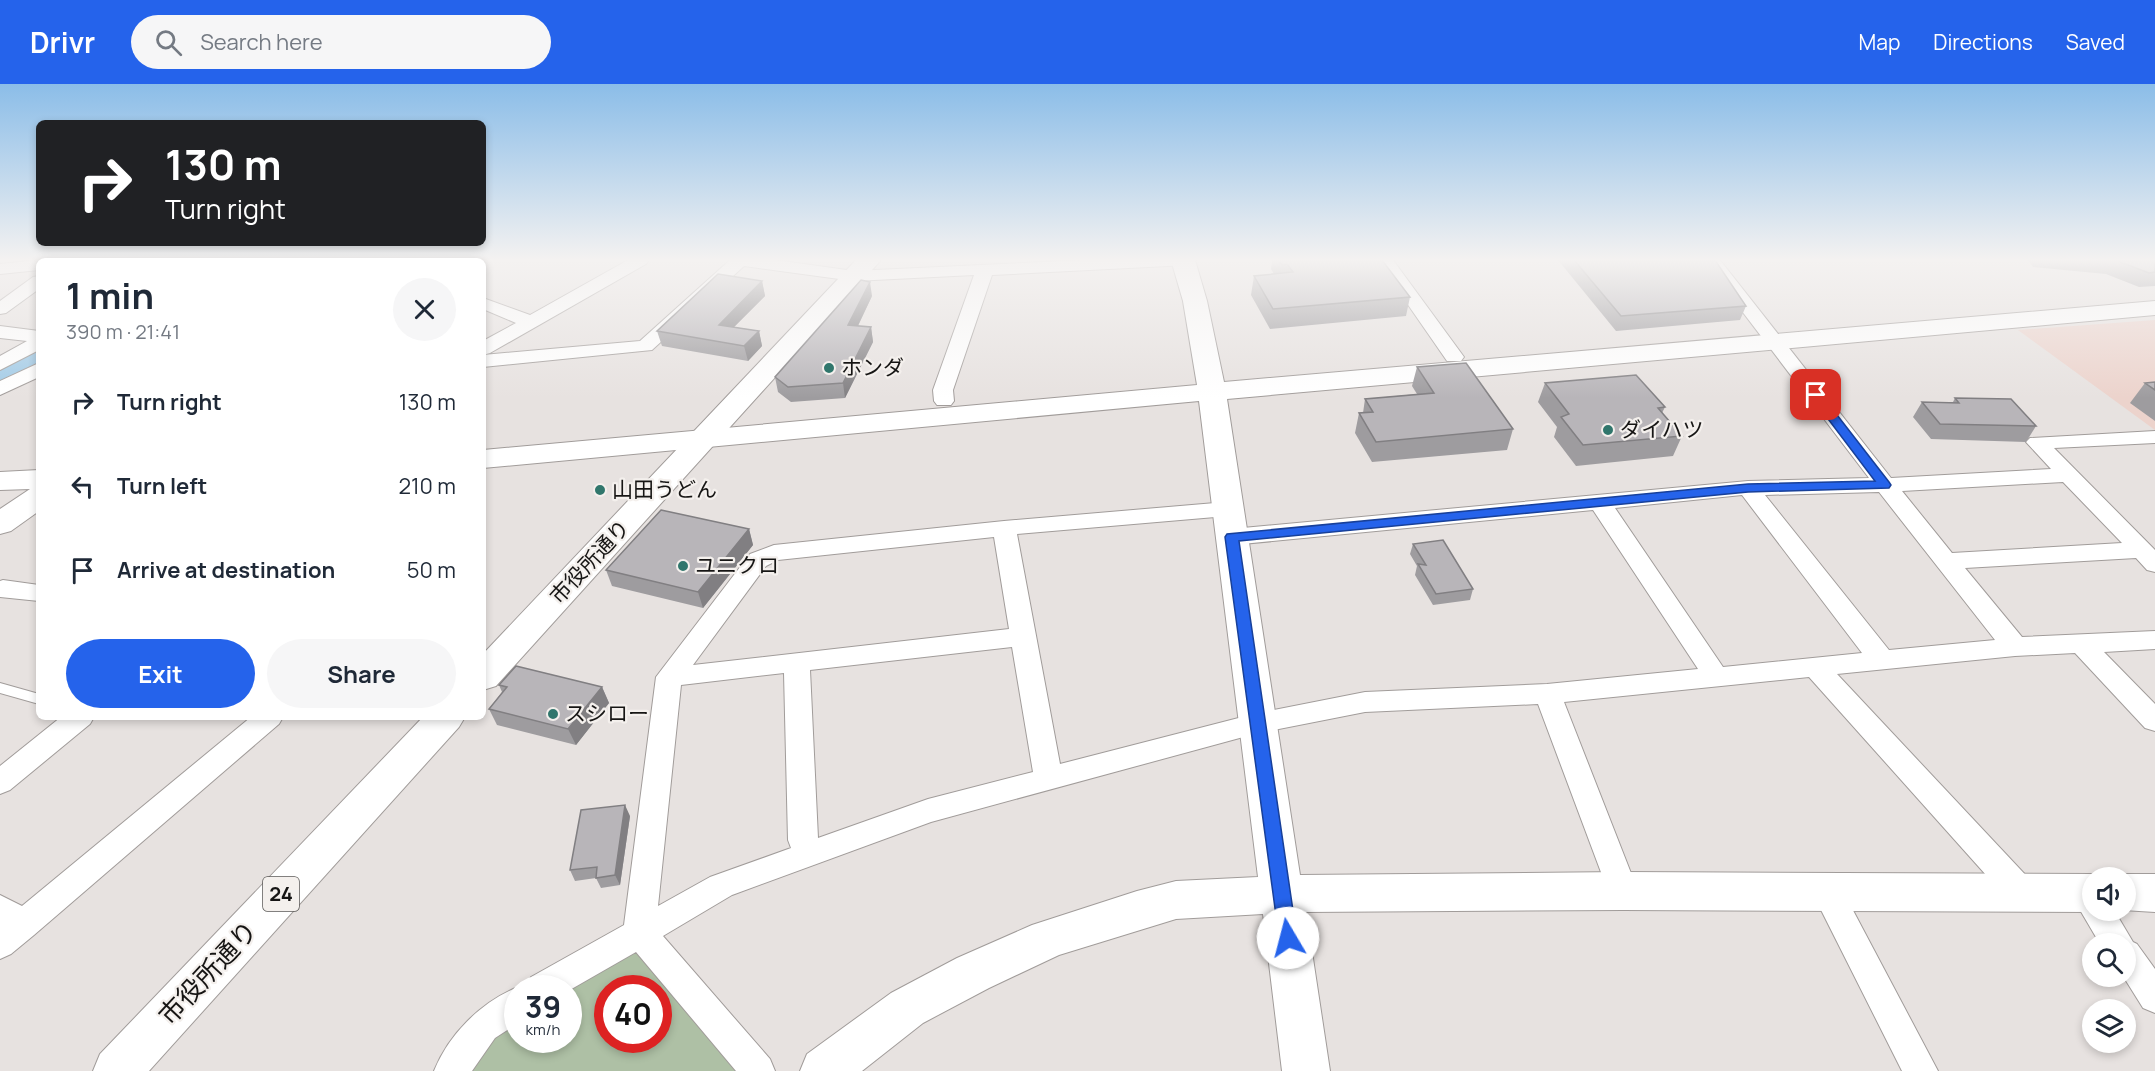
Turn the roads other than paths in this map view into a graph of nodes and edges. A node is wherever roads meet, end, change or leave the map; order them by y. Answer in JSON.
{"nodes":[{"id":1,"x":491,"y":306,"type":"edge"},
{"id":2,"x":559,"y":306,"type":"edge"},
{"id":3,"x":689,"y":306,"type":"edge"},
{"id":4,"x":827,"y":306,"type":"edge"},
{"id":5,"x":972,"y":306,"type":"edge"},
{"id":6,"x":1196,"y":306,"type":"edge"},
{"id":7,"x":1418,"y":306,"type":"edge"},
{"id":8,"x":1747,"y":306,"type":"edge"},
{"id":9,"x":2055,"y":306,"type":"edge"},
{"id":10,"x":2155,"y":308,"type":"edge"},
{"id":11,"x":531,"y":322,"type":"junction"},
{"id":12,"x":0,"y":332,"type":"edge"},
{"id":13,"x":1769,"y":335,"type":"junction"},
{"id":14,"x":36,"y":338,"type":"edge"},
{"id":15,"x":36,"y":341,"type":"edge"},
{"id":16,"x":486,"y":347,"type":"edge"},
{"id":17,"x":1454,"y":357,"type":"junction"},
{"id":18,"x":486,"y":361,"type":"edge"},
{"id":19,"x":0,"y":364,"type":"edge"},
{"id":20,"x":36,"y":371,"type":"edge"},
{"id":21,"x":1211,"y":385,"type":"junction"},
{"id":22,"x":0,"y":389,"type":"edge"},
{"id":23,"x":944,"y":401,"type":"junction"},
{"id":24,"x":713,"y":430,"type":"junction"},
{"id":25,"x":2155,"y":437,"type":"edge"},
{"id":26,"x":486,"y":442,"type":"edge"},
{"id":27,"x":486,"y":459,"type":"edge"},
{"id":28,"x":2068,"y":475,"type":"junction"},
{"id":29,"x":0,"y":481,"type":"edge"},
{"id":30,"x":1885,"y":485,"type":"junction"},
{"id":31,"x":1748,"y":488,"type":"junction"},
{"id":32,"x":36,"y":494,"type":"edge"},
{"id":33,"x":36,"y":494,"type":"edge"},
{"id":34,"x":36,"y":495,"type":"edge"},
{"id":35,"x":1600,"y":502,"type":"junction"},
{"id":36,"x":0,"y":503,"type":"edge"},
{"id":37,"x":1229,"y":523,"type":"junction"},
{"id":38,"x":0,"y":524,"type":"edge"},
{"id":39,"x":1004,"y":528,"type":"junction"},
{"id":40,"x":2148,"y":557,"type":"edge"},
{"id":41,"x":1946,"y":561,"type":"junction"},
{"id":42,"x":0,"y":590,"type":"edge"},
{"id":43,"x":36,"y":593,"type":"edge"},
{"id":44,"x":1022,"y":637,"type":"junction"},
{"id":45,"x":2155,"y":640,"type":"edge"},
{"id":46,"x":2080,"y":643,"type":"junction"},
{"id":47,"x":2015,"y":647,"type":"junction"},
{"id":48,"x":1882,"y":660,"type":"junction"},
{"id":49,"x":797,"y":662,"type":"junction"},
{"id":50,"x":1815,"y":666,"type":"junction"},
{"id":51,"x":486,"y":674,"type":"edge"},
{"id":52,"x":669,"y":676,"type":"junction"},
{"id":53,"x":1716,"y":676,"type":"junction"},
{"id":54,"x":0,"y":688,"type":"edge"},
{"id":55,"x":1547,"y":694,"type":"junction"},
{"id":56,"x":36,"y":698,"type":"edge"},
{"id":57,"x":76,"y":720,"type":"edge"},
{"id":58,"x":265,"y":720,"type":"edge"},
{"id":59,"x":443,"y":720,"type":"edge"},
{"id":60,"x":2155,"y":721,"type":"edge"},
{"id":61,"x":1258,"y":723,"type":"junction"},
{"id":62,"x":1048,"y":778,"type":"junction"},
{"id":63,"x":0,"y":782,"type":"edge"},
{"id":64,"x":808,"y":855,"type":"junction"},
{"id":65,"x":1623,"y":891,"type":"junction"},
{"id":66,"x":1827,"y":892,"type":"junction"},
{"id":67,"x":2136,"y":893,"type":"edge"},
{"id":68,"x":2155,"y":893,"type":"edge"},
{"id":69,"x":1281,"y":894,"type":"junction"},
{"id":70,"x":2023,"y":894,"type":"junction"},
{"id":71,"x":2082,"y":899,"type":"edge"},
{"id":72,"x":8,"y":926,"type":"edge"},
{"id":73,"x":639,"y":932,"type":"junction"},
{"id":74,"x":2136,"y":969,"type":"edge"},
{"id":75,"x":565,"y":975,"type":"edge"},
{"id":76,"x":2155,"y":997,"type":"edge"},
{"id":77,"x":504,"y":1013,"type":"edge"},
{"id":78,"x":117,"y":1071,"type":"edge"},
{"id":79,"x":451,"y":1071,"type":"edge"},
{"id":80,"x":758,"y":1071,"type":"edge"},
{"id":81,"x":824,"y":1071,"type":"edge"},
{"id":82,"x":1306,"y":1071,"type":"edge"},
{"id":83,"x":1921,"y":1071,"type":"edge"}],
"edges":[{"from":1,"to":11,"type":"street"},
{"from":2,"to":11,"type":"street"},
{"from":3,"to":18,"type":"street"},
{"from":4,"to":24,"type":"street","name":"市役所通り"},
{"from":5,"to":23,"type":"street"},
{"from":6,"to":21,"type":"street"},
{"from":7,"to":17,"type":"street"},
{"from":8,"to":13,"type":"street"},
{"from":9,"to":13,"type":"street"},
{"from":10,"to":13,"type":"street"},
{"from":11,"to":16,"type":"street"},
{"from":12,"to":14,"type":"street"},
{"from":13,"to":17,"type":"street"},
{"from":13,"to":21,"type":"street"},
{"from":13,"to":30,"type":"street"},
{"from":15,"to":19,"type":"street"},
{"from":17,"to":21,"type":"street"},
{"from":20,"to":22,"type":"street"},
{"from":21,"to":23,"type":"street"},
{"from":21,"to":24,"type":"street"},
{"from":21,"to":37,"type":"street"},
{"from":23,"to":24,"type":"street"},
{"from":24,"to":26,"type":"street"},
{"from":24,"to":27,"type":"street"},
{"from":24,"to":51,"type":"street","name":"市役所通り"},
{"from":25,"to":28,"type":"street"},
{"from":28,"to":30,"type":"street"},
{"from":28,"to":40,"type":"street"},
{"from":29,"to":32,"type":"street"},
{"from":30,"to":31,"type":"street"},
{"from":30,"to":41,"type":"street"},
{"from":31,"to":35,"type":"street"},
{"from":31,"to":48,"type":"street"},
{"from":33,"to":36,"type":"street"},
{"from":34,"to":38,"type":"street"},
{"from":35,"to":37,"type":"street"},
{"from":35,"to":53,"type":"street"},
{"from":37,"to":39,"type":"street"},
{"from":37,"to":61,"type":"street"},
{"from":39,"to":44,"type":"street"},
{"from":39,"to":52,"type":"street"},
{"from":40,"to":41,"type":"street"},
{"from":41,"to":47,"type":"street"},
{"from":42,"to":43,"type":"street"},
{"from":44,"to":49,"type":"street"},
{"from":44,"to":62,"type":"street"},
{"from":45,"to":46,"type":"street"},
{"from":46,"to":47,"type":"street"},
{"from":46,"to":60,"type":"street"},
{"from":47,"to":48,"type":"street"},
{"from":48,"to":50,"type":"street"},
{"from":49,"to":52,"type":"street"},
{"from":49,"to":64,"type":"street"},
{"from":50,"to":53,"type":"street"},
{"from":50,"to":70,"type":"street"},
{"from":52,"to":73,"type":"street"},
{"from":53,"to":55,"type":"street"},
{"from":54,"to":56,"type":"lane"},
{"from":55,"to":61,"type":"street"},
{"from":55,"to":65,"type":"street"},
{"from":57,"to":63,"type":"street"},
{"from":58,"to":72,"type":"street"},
{"from":59,"to":78,"type":"street","name":"市役所通り","number":"24"},
{"from":61,"to":62,"type":"street"},
{"from":61,"to":69,"type":"street"},
{"from":62,"to":64,"type":"street"},
{"from":64,"to":73,"type":"street"},
{"from":65,"to":66,"type":"street"},
{"from":65,"to":69,"type":"street"},
{"from":66,"to":70,"type":"street"},
{"from":66,"to":83,"type":"street"},
{"from":67,"to":68,"type":"street"},
{"from":69,"to":81,"type":"street"},
{"from":69,"to":82,"type":"street"},
{"from":70,"to":71,"type":"street"},
{"from":73,"to":75,"type":"street"},
{"from":73,"to":80,"type":"street"},
{"from":74,"to":76,"type":"street"},
{"from":77,"to":79,"type":"street"}]}
